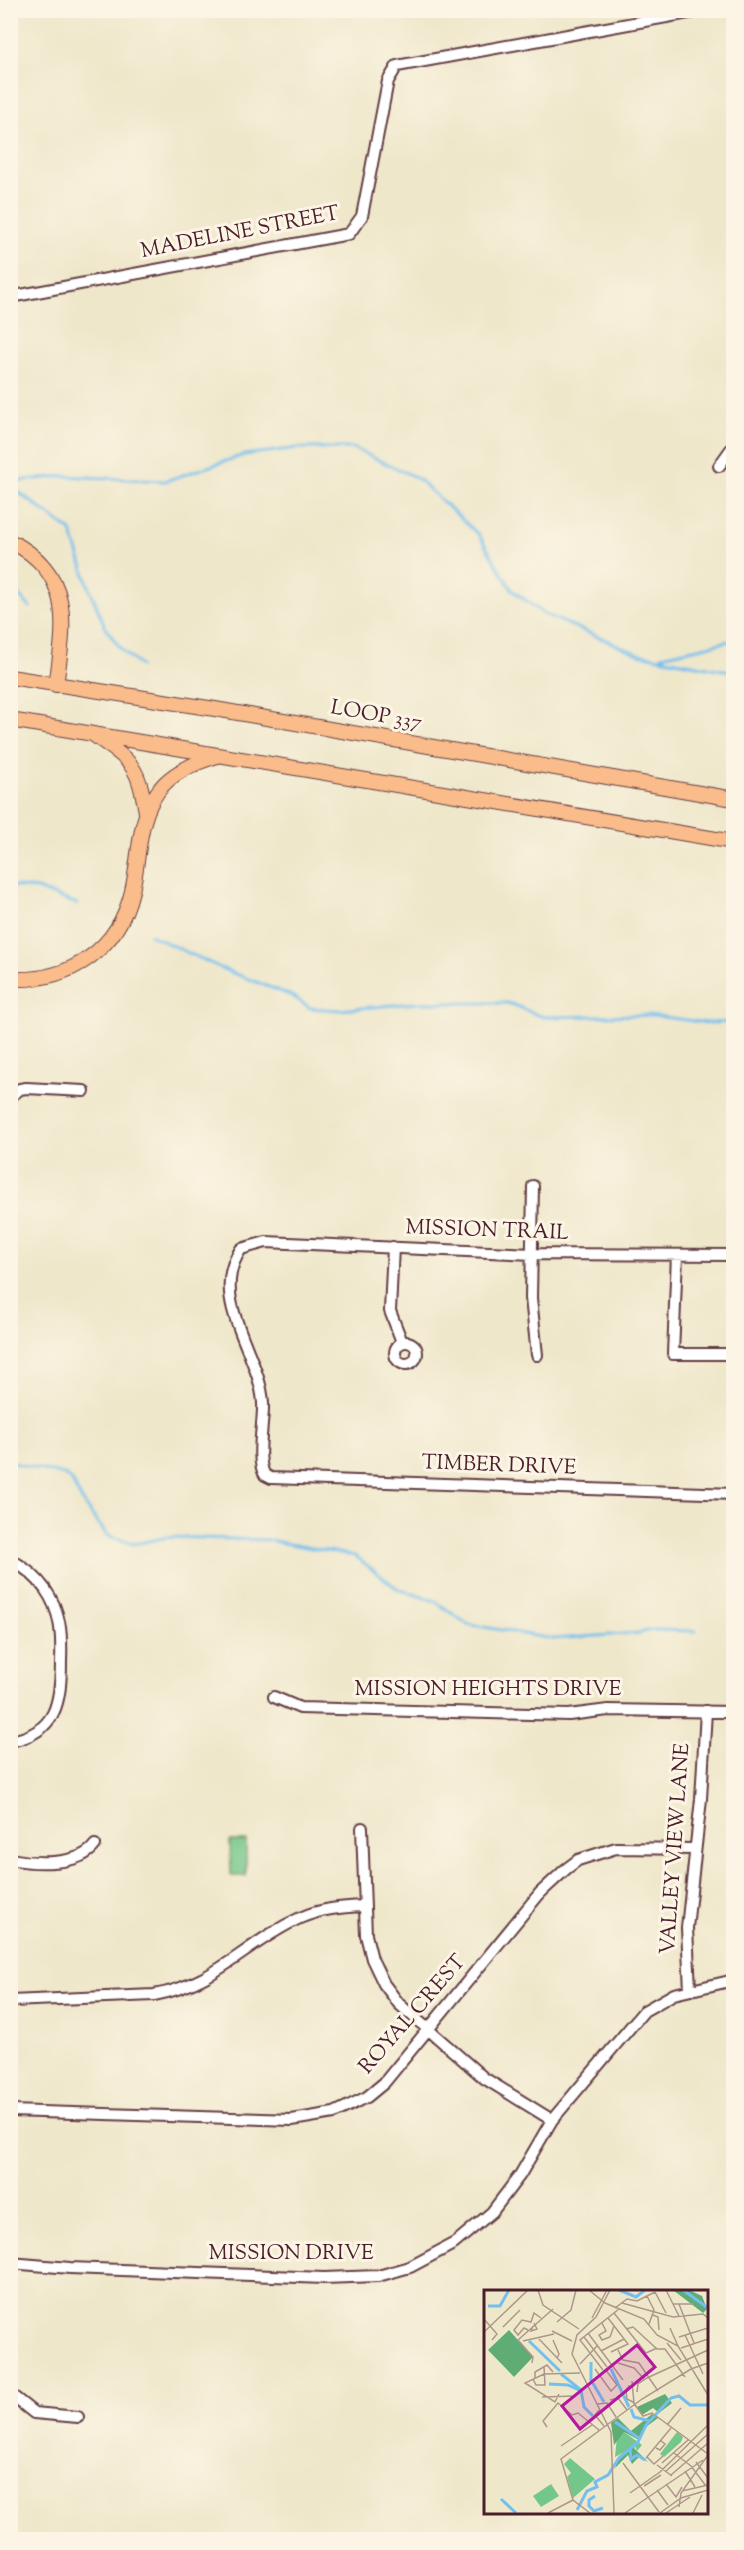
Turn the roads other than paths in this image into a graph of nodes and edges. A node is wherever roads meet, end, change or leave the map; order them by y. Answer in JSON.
{"nodes":[{"id":1,"x":705,"y":10,"type":"edge"},
{"id":2,"x":10,"y":297,"type":"edge"},
{"id":3,"x":734,"y":445,"type":"edge"},
{"id":4,"x":719,"y":466,"type":"dead end"},
{"id":5,"x":10,"y":541,"type":"edge"},
{"id":6,"x":10,"y":677,"type":"edge"},
{"id":7,"x":56,"y":685,"type":"junction"},
{"id":8,"x":10,"y":720,"type":"edge"},
{"id":9,"x":90,"y":733,"type":"junction"},
{"id":10,"x":221,"y":755,"type":"junction"},
{"id":11,"x":734,"y":799,"type":"edge"},
{"id":12,"x":146,"y":812,"type":"junction"},
{"id":13,"x":734,"y":842,"type":"edge"},
{"id":14,"x":10,"y":979,"type":"edge"},
{"id":15,"x":84,"y":1091,"type":"dead end"},
{"id":16,"x":10,"y":1097,"type":"edge"},
{"id":17,"x":533,"y":1186,"type":"dead end"},
{"id":18,"x":393,"y":1246,"type":"junction"},
{"id":19,"x":532,"y":1254,"type":"junction"},
{"id":20,"x":677,"y":1255,"type":"junction"},
{"id":21,"x":734,"y":1255,"type":"edge"},
{"id":22,"x":402,"y":1342,"type":"dead end"},
{"id":23,"x":732,"y":1354,"type":"dead end"},
{"id":24,"x":537,"y":1355,"type":"dead end"},
{"id":25,"x":265,"y":1475,"type":"joint"},
{"id":26,"x":734,"y":1494,"type":"edge"},
{"id":27,"x":10,"y":1559,"type":"edge"},
{"id":28,"x":274,"y":1696,"type":"dead end"},
{"id":29,"x":706,"y":1711,"type":"junction"},
{"id":30,"x":734,"y":1712,"type":"edge"},
{"id":31,"x":10,"y":1741,"type":"edge"},
{"id":32,"x":362,"y":1828,"type":"dead end"},
{"id":33,"x":95,"y":1845,"type":"dead end"},
{"id":34,"x":695,"y":1849,"type":"junction"},
{"id":35,"x":10,"y":1859,"type":"edge"},
{"id":36,"x":364,"y":1906,"type":"junction"},
{"id":37,"x":734,"y":1980,"type":"edge"},
{"id":38,"x":690,"y":1990,"type":"junction"},
{"id":39,"x":10,"y":2001,"type":"edge"},
{"id":40,"x":430,"y":2030,"type":"junction"},
{"id":41,"x":10,"y":2111,"type":"edge"},
{"id":42,"x":552,"y":2120,"type":"junction"},
{"id":43,"x":10,"y":2263,"type":"edge"},
{"id":44,"x":10,"y":2394,"type":"edge"},
{"id":45,"x":78,"y":2416,"type":"dead end"}],
"edges":[{"from":1,"to":2,"type":"street","name":"MADELINE STREET"},
{"from":3,"to":4,"type":"street"},
{"from":5,"to":7,"type":"main road"},
{"from":6,"to":7,"type":"main road","name":"LOOP 337"},
{"from":7,"to":11,"type":"main road","name":"LOOP 337"},
{"from":8,"to":9,"type":"main road"},
{"from":9,"to":10,"type":"main road"},
{"from":9,"to":12,"type":"main road"},
{"from":10,"to":12,"type":"main road"},
{"from":10,"to":13,"type":"main road"},
{"from":12,"to":14,"type":"main road"},
{"from":15,"to":16,"type":"street"},
{"from":17,"to":19,"type":"street"},
{"from":18,"to":19,"type":"street","name":"MISSION TRAIL"},
{"from":18,"to":22,"type":"street"},
{"from":18,"to":25,"type":"street","name":"MISSION TRAIL"},
{"from":19,"to":20,"type":"street","name":"MISSION TRAIL"},
{"from":19,"to":24,"type":"street"},
{"from":20,"to":21,"type":"street","name":"MISSION TRAIL"},
{"from":20,"to":23,"type":"street"},
{"from":25,"to":26,"type":"street","name":"TIMBER DRIVE"},
{"from":27,"to":31,"type":"street"},
{"from":28,"to":29,"type":"street","name":"MISSION HEIGHTS DRIVE"},
{"from":29,"to":30,"type":"street","name":"MISSION HEIGHTS DRIVE"},
{"from":29,"to":34,"type":"street","name":"VALLEY VIEW LANE"},
{"from":32,"to":36,"type":"street"},
{"from":33,"to":35,"type":"street"},
{"from":34,"to":38,"type":"street","name":"VALLEY VIEW LANE"},
{"from":34,"to":40,"type":"street","name":"ROYAL CREST"},
{"from":36,"to":39,"type":"street"},
{"from":36,"to":40,"type":"street"},
{"from":37,"to":38,"type":"street","name":"MISSION DRIVE"},
{"from":38,"to":42,"type":"street","name":"MISSION DRIVE"},
{"from":40,"to":41,"type":"street","name":"ROYAL CREST"},
{"from":40,"to":42,"type":"street"},
{"from":42,"to":43,"type":"street","name":"MISSION DRIVE"},
{"from":44,"to":45,"type":"street"}]}
